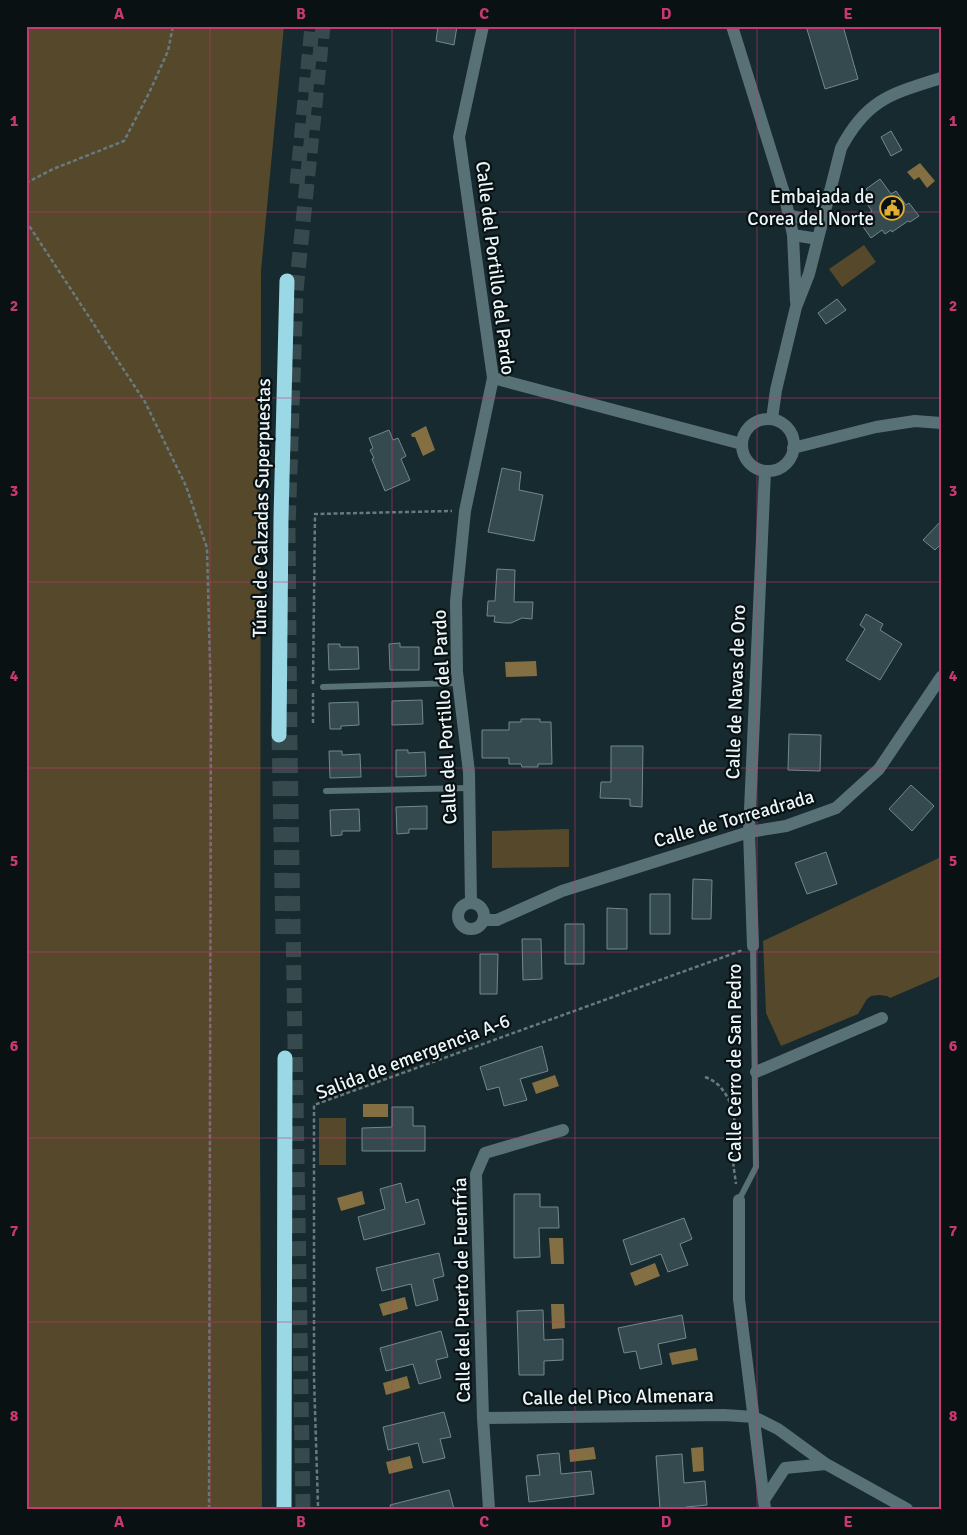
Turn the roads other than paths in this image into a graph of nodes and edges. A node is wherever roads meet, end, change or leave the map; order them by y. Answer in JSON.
{"nodes":[{"id":1,"x":483,"y":26,"type":"edge"},
{"id":2,"x":732,"y":26,"type":"edge"},
{"id":3,"x":941,"y":78,"type":"edge"},
{"id":4,"x":789,"y":215,"type":"junction"},
{"id":5,"x":824,"y":217,"type":"junction"},
{"id":6,"x":793,"y":235,"type":"junction"},
{"id":7,"x":818,"y":239,"type":"junction"},
{"id":8,"x":287,"y":281,"type":"dead end"},
{"id":9,"x":796,"y":307,"type":"junction"},
{"id":10,"x":493,"y":378,"type":"junction"},
{"id":11,"x":772,"y":419,"type":"junction"},
{"id":12,"x":941,"y":423,"type":"edge"},
{"id":13,"x":742,"y":444,"type":"junction"},
{"id":14,"x":793,"y":448,"type":"junction"},
{"id":15,"x":765,"y":471,"type":"junction"},
{"id":16,"x":941,"y":677,"type":"edge"},
{"id":17,"x":458,"y":683,"type":"junction"},
{"id":18,"x":323,"y":687,"type":"dead end"},
{"id":19,"x":279,"y":736,"type":"tunnel mouth"},
{"id":20,"x":470,"y":788,"type":"junction"},
{"id":21,"x":326,"y":791,"type":"dead end"},
{"id":22,"x":749,"y":832,"type":"junction"},
{"id":23,"x":471,"y":903,"type":"junction"},
{"id":24,"x":483,"y":920,"type":"junction"},
{"id":25,"x":753,"y":946,"type":"joint"},
{"id":26,"x":882,"y":1018,"type":"dead end"},
{"id":27,"x":285,"y":1058,"type":"dead end"},
{"id":28,"x":756,"y":1072,"type":"junction"},
{"id":29,"x":562,"y":1130,"type":"dead end"},
{"id":30,"x":739,"y":1200,"type":"joint"},
{"id":31,"x":754,"y":1417,"type":"junction"},
{"id":32,"x":483,"y":1418,"type":"junction"},
{"id":33,"x":826,"y":1464,"type":"junction"},
{"id":34,"x":765,"y":1504,"type":"edge"},
{"id":35,"x":284,"y":1509,"type":"edge"},
{"id":36,"x":489,"y":1509,"type":"edge"},
{"id":37,"x":907,"y":1509,"type":"edge"}],
"edges":[{"from":1,"to":10,"type":"street","name":"Calle del Portillo del Pardo"},
{"from":2,"to":4,"type":"street"},
{"from":3,"to":5,"type":"street"},
{"from":4,"to":5,"type":"street"},
{"from":4,"to":6,"type":"street"},
{"from":5,"to":7,"type":"street"},
{"from":6,"to":7,"type":"street"},
{"from":6,"to":9,"type":"street"},
{"from":7,"to":9,"type":"street"},
{"from":8,"to":19,"type":"highway","name":"Túnel de Calzadas Superpuestas"},
{"from":9,"to":11,"type":"street"},
{"from":10,"to":13,"type":"street"},
{"from":10,"to":17,"type":"street","name":"Calle del Portillo del Pardo"},
{"from":11,"to":13,"type":"street"},
{"from":11,"to":14,"type":"street"},
{"from":12,"to":14,"type":"street"},
{"from":13,"to":15,"type":"street"},
{"from":14,"to":15,"type":"street"},
{"from":15,"to":22,"type":"street","name":"Calle de Navas de Oro"},
{"from":16,"to":22,"type":"street","name":"Calle de Torreadrada"},
{"from":17,"to":18,"type":"lane"},
{"from":17,"to":20,"type":"street","name":"Calle del Portillo del Pardo"},
{"from":20,"to":21,"type":"lane"},
{"from":20,"to":23,"type":"street","name":"Calle del Portillo del Pardo"},
{"from":22,"to":24,"type":"street","name":"Calle de Torreadrada"},
{"from":22,"to":25,"type":"street","name":"Calle de Navas de Oro"},
{"from":23,"to":24,"type":"street"},
{"from":23,"to":24,"type":"street"},
{"from":25,"to":28,"type":"lane","name":"Calle Cerro de San Pedro"},
{"from":26,"to":28,"type":"street"},
{"from":27,"to":35,"type":"highway"},
{"from":28,"to":30,"type":"lane","name":"Calle Cerro de San Pedro"},
{"from":29,"to":32,"type":"street","name":"Calle del Puerto de Fuenfría"},
{"from":30,"to":31,"type":"street","name":"Calle Cerro de San Pedro"},
{"from":31,"to":32,"type":"street","name":"Calle del Pico Almenara"},
{"from":31,"to":33,"type":"street"},
{"from":31,"to":34,"type":"street","name":"Calle Cerro de San Pedro"},
{"from":32,"to":36,"type":"street","name":"Calle del Puerto de Fuenfría"},
{"from":33,"to":34,"type":"street"},
{"from":33,"to":37,"type":"street"}]}
